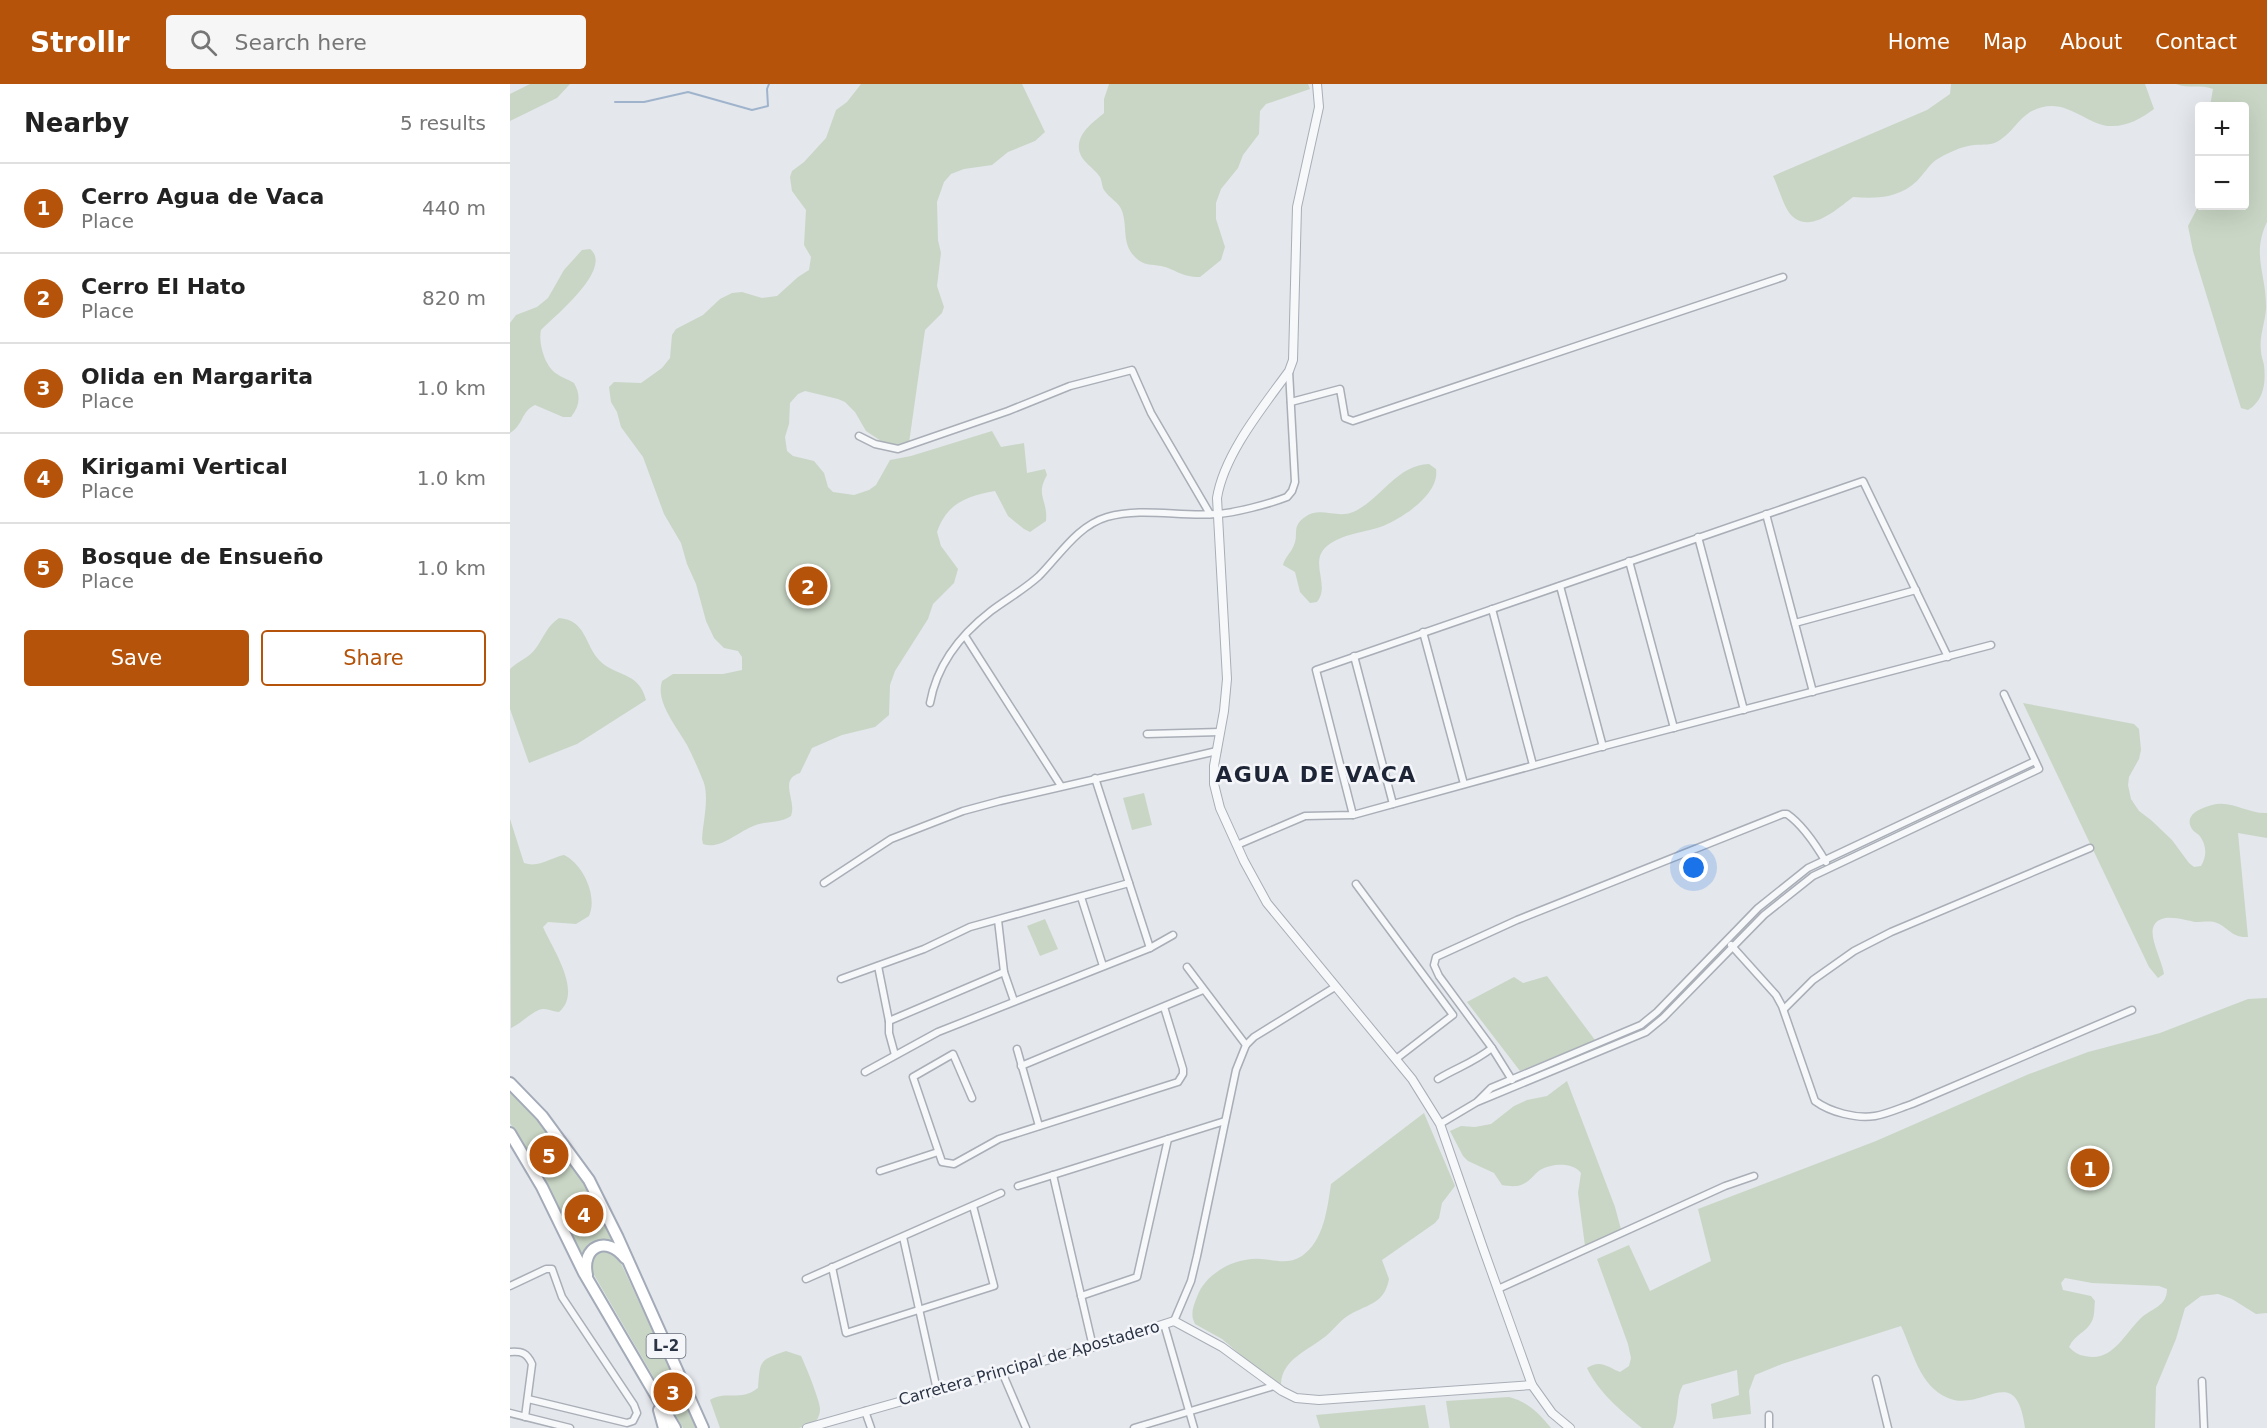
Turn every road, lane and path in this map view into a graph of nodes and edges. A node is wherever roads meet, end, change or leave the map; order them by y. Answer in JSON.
{"nodes":[{"id":1,"x":1317,"y":84,"type":"edge"},
{"id":2,"x":1783,"y":277,"type":"dead end"},
{"id":3,"x":1289,"y":371,"type":"junction"},
{"id":4,"x":1291,"y":402,"type":"junction"},
{"id":5,"x":859,"y":436,"type":"dead end"},
{"id":6,"x":1214,"y":514,"type":"junction"},
{"id":7,"x":1766,"y":514,"type":"junction"},
{"id":8,"x":1698,"y":537,"type":"junction"},
{"id":9,"x":1629,"y":561,"type":"junction"},
{"id":10,"x":1560,"y":586,"type":"junction"},
{"id":11,"x":1916,"y":590,"type":"junction"},
{"id":12,"x":1492,"y":609,"type":"junction"},
{"id":13,"x":1795,"y":623,"type":"junction"},
{"id":14,"x":1423,"y":632,"type":"junction"},
{"id":15,"x":964,"y":636,"type":"junction"},
{"id":16,"x":1991,"y":645,"type":"dead end"},
{"id":17,"x":1354,"y":656,"type":"junction"},
{"id":18,"x":1948,"y":657,"type":"junction"},
{"id":19,"x":1813,"y":692,"type":"junction"},
{"id":20,"x":2004,"y":694,"type":"dead end"},
{"id":21,"x":930,"y":703,"type":"dead end"},
{"id":22,"x":1744,"y":710,"type":"junction"},
{"id":23,"x":1674,"y":728,"type":"junction"},
{"id":24,"x":1220,"y":732,"type":"junction"},
{"id":25,"x":1147,"y":734,"type":"dead end"},
{"id":26,"x":1603,"y":747,"type":"junction"},
{"id":27,"x":1217,"y":751,"type":"junction"},
{"id":28,"x":2035,"y":761,"type":"junction"},
{"id":29,"x":1533,"y":765,"type":"junction"},
{"id":30,"x":1095,"y":778,"type":"junction"},
{"id":31,"x":1464,"y":784,"type":"junction"},
{"id":32,"x":1061,"y":786,"type":"junction"},
{"id":33,"x":1393,"y":804,"type":"junction"},
{"id":34,"x":1353,"y":815,"type":"junction"},
{"id":35,"x":1237,"y":845,"type":"junction"},
{"id":36,"x":2090,"y":848,"type":"dead end"},
{"id":37,"x":1824,"y":860,"type":"junction"},
{"id":38,"x":1829,"y":868,"type":"junction"},
{"id":39,"x":824,"y":883,"type":"dead end"},
{"id":40,"x":1129,"y":883,"type":"junction"},
{"id":41,"x":1356,"y":884,"type":"dead end"},
{"id":42,"x":1081,"y":897,"type":"junction"},
{"id":43,"x":998,"y":920,"type":"junction"},
{"id":44,"x":1173,"y":935,"type":"dead end"},
{"id":45,"x":1727,"y":940,"type":"junction"},
{"id":46,"x":1733,"y":947,"type":"junction"},
{"id":47,"x":1149,"y":948,"type":"junction"},
{"id":48,"x":878,"y":966,"type":"junction"},
{"id":49,"x":1103,"y":966,"type":"junction"},
{"id":50,"x":1187,"y":967,"type":"dead end"},
{"id":51,"x":1004,"y":972,"type":"junction"},
{"id":52,"x":841,"y":979,"type":"dead end"},
{"id":53,"x":1335,"y":987,"type":"junction"},
{"id":54,"x":1203,"y":990,"type":"junction"},
{"id":55,"x":1014,"y":1002,"type":"junction"},
{"id":56,"x":1164,"y":1006,"type":"junction"},
{"id":57,"x":1784,"y":1009,"type":"junction"},
{"id":58,"x":2132,"y":1010,"type":"dead end"},
{"id":59,"x":890,"y":1021,"type":"junction"},
{"id":60,"x":1246,"y":1045,"type":"junction"},
{"id":61,"x":1492,"y":1048,"type":"junction"},
{"id":62,"x":1017,"y":1049,"type":"dead end"},
{"id":63,"x":895,"y":1055,"type":"junction"},
{"id":64,"x":1396,"y":1059,"type":"junction"},
{"id":65,"x":1021,"y":1066,"type":"junction"},
{"id":66,"x":865,"y":1072,"type":"dead end"},
{"id":67,"x":1438,"y":1079,"type":"dead end"},
{"id":68,"x":1512,"y":1079,"type":"junction"},
{"id":69,"x":510,"y":1083,"type":"edge"},
{"id":70,"x":1515,"y":1088,"type":"junction"},
{"id":71,"x":972,"y":1098,"type":"dead end"},
{"id":72,"x":1477,"y":1102,"type":"junction"},
{"id":73,"x":1225,"y":1121,"type":"junction"},
{"id":74,"x":1440,"y":1124,"type":"junction"},
{"id":75,"x":1039,"y":1126,"type":"junction"},
{"id":76,"x":510,"y":1133,"type":"edge"},
{"id":77,"x":1168,"y":1139,"type":"junction"},
{"id":78,"x":938,"y":1152,"type":"junction"},
{"id":79,"x":880,"y":1171,"type":"dead end"},
{"id":80,"x":1053,"y":1175,"type":"junction"},
{"id":81,"x":1754,"y":1176,"type":"dead end"},
{"id":82,"x":1018,"y":1186,"type":"dead end"},
{"id":83,"x":1001,"y":1193,"type":"dead end"},
{"id":84,"x":973,"y":1206,"type":"junction"},
{"id":85,"x":903,"y":1237,"type":"junction"},
{"id":86,"x":630,"y":1265,"type":"junction"},
{"id":87,"x":832,"y":1267,"type":"junction"},
{"id":88,"x":806,"y":1279,"type":"dead end"},
{"id":89,"x":590,"y":1284,"type":"junction"},
{"id":90,"x":510,"y":1286,"type":"edge"},
{"id":91,"x":1498,"y":1289,"type":"junction"},
{"id":92,"x":1081,"y":1296,"type":"junction"},
{"id":93,"x":920,"y":1310,"type":"junction"},
{"id":94,"x":1174,"y":1321,"type":"junction"},
{"id":95,"x":1164,"y":1324,"type":"junction"},
{"id":96,"x":1093,"y":1347,"type":"junction"},
{"id":97,"x":510,"y":1352,"type":"edge"},
{"id":98,"x":1002,"y":1372,"type":"junction"},
{"id":99,"x":1876,"y":1379,"type":"dead end"},
{"id":100,"x":2202,"y":1381,"type":"dead end"},
{"id":101,"x":1532,"y":1385,"type":"junction"},
{"id":102,"x":1274,"y":1386,"type":"junction"},
{"id":103,"x":652,"y":1389,"type":"junction"},
{"id":104,"x":937,"y":1390,"type":"junction"},
{"id":105,"x":528,"y":1399,"type":"junction"},
{"id":106,"x":694,"y":1409,"type":"junction"},
{"id":107,"x":865,"y":1411,"type":"junction"},
{"id":108,"x":1189,"y":1412,"type":"junction"},
{"id":109,"x":510,"y":1413,"type":"edge"},
{"id":110,"x":1769,"y":1415,"type":"dead end"},
{"id":111,"x":525,"y":1417,"type":"junction"},
{"id":112,"x":570,"y":1428,"type":"edge"},
{"id":113,"x":664,"y":1428,"type":"edge"},
{"id":114,"x":675,"y":1428,"type":"edge"},
{"id":115,"x":703,"y":1428,"type":"edge"},
{"id":116,"x":708,"y":1428,"type":"edge"},
{"id":117,"x":807,"y":1428,"type":"edge"},
{"id":118,"x":871,"y":1428,"type":"edge"},
{"id":119,"x":1026,"y":1428,"type":"edge"},
{"id":120,"x":1134,"y":1428,"type":"edge"},
{"id":121,"x":1194,"y":1428,"type":"edge"},
{"id":122,"x":1570,"y":1428,"type":"edge"},
{"id":123,"x":1769,"y":1428,"type":"edge"},
{"id":124,"x":1888,"y":1428,"type":"edge"},
{"id":125,"x":2204,"y":1428,"type":"edge"}],
"edges":[{"from":1,"to":3,"type":"street"},
{"from":2,"to":4,"type":"street"},
{"from":3,"to":4,"type":"street"},
{"from":3,"to":6,"type":"street"},
{"from":4,"to":6,"type":"street"},
{"from":5,"to":6,"type":"street"},
{"from":6,"to":15,"type":"street"},
{"from":6,"to":24,"type":"street"},
{"from":7,"to":8,"type":"street"},
{"from":7,"to":11,"type":"street"},
{"from":7,"to":13,"type":"street"},
{"from":8,"to":9,"type":"street"},
{"from":8,"to":22,"type":"street"},
{"from":9,"to":10,"type":"street"},
{"from":9,"to":23,"type":"street"},
{"from":10,"to":12,"type":"street"},
{"from":10,"to":26,"type":"street"},
{"from":11,"to":13,"type":"street"},
{"from":11,"to":18,"type":"street"},
{"from":12,"to":14,"type":"street"},
{"from":12,"to":29,"type":"street"},
{"from":13,"to":19,"type":"street"},
{"from":14,"to":17,"type":"street"},
{"from":14,"to":31,"type":"street"},
{"from":15,"to":21,"type":"street"},
{"from":15,"to":32,"type":"street"},
{"from":16,"to":18,"type":"street"},
{"from":17,"to":33,"type":"street"},
{"from":17,"to":34,"type":"street"},
{"from":18,"to":19,"type":"street"},
{"from":19,"to":22,"type":"street"},
{"from":20,"to":28,"type":"street"},
{"from":22,"to":23,"type":"street"},
{"from":23,"to":26,"type":"street"},
{"from":24,"to":25,"type":"street"},
{"from":24,"to":27,"type":"street"},
{"from":26,"to":29,"type":"street"},
{"from":27,"to":30,"type":"street"},
{"from":27,"to":35,"type":"street"},
{"from":28,"to":37,"type":"street"},
{"from":28,"to":38,"type":"street"},
{"from":29,"to":31,"type":"street"},
{"from":30,"to":32,"type":"street"},
{"from":30,"to":40,"type":"street"},
{"from":31,"to":33,"type":"street"},
{"from":32,"to":39,"type":"street"},
{"from":33,"to":34,"type":"street"},
{"from":34,"to":35,"type":"street"},
{"from":35,"to":53,"type":"street"},
{"from":36,"to":57,"type":"street"},
{"from":37,"to":38,"type":"street"},
{"from":37,"to":45,"type":"street"},
{"from":37,"to":61,"type":"street"},
{"from":38,"to":46,"type":"street"},
{"from":40,"to":42,"type":"street"},
{"from":40,"to":47,"type":"street"},
{"from":41,"to":64,"type":"street"},
{"from":42,"to":43,"type":"street"},
{"from":42,"to":49,"type":"street"},
{"from":43,"to":48,"type":"street"},
{"from":43,"to":51,"type":"street"},
{"from":44,"to":47,"type":"street"},
{"from":45,"to":46,"type":"street"},
{"from":45,"to":68,"type":"street"},
{"from":46,"to":57,"type":"street"},
{"from":46,"to":70,"type":"street"},
{"from":47,"to":49,"type":"street"},
{"from":48,"to":52,"type":"street"},
{"from":48,"to":59,"type":"street"},
{"from":49,"to":55,"type":"street"},
{"from":50,"to":54,"type":"street"},
{"from":51,"to":55,"type":"street"},
{"from":51,"to":59,"type":"street"},
{"from":53,"to":60,"type":"street"},
{"from":53,"to":64,"type":"street"},
{"from":54,"to":56,"type":"street"},
{"from":54,"to":60,"type":"street"},
{"from":55,"to":63,"type":"street"},
{"from":56,"to":65,"type":"street"},
{"from":56,"to":75,"type":"street"},
{"from":57,"to":58,"type":"street"},
{"from":59,"to":63,"type":"street"},
{"from":60,"to":73,"type":"street"},
{"from":61,"to":67,"type":"street"},
{"from":61,"to":68,"type":"street"},
{"from":62,"to":65,"type":"street"},
{"from":63,"to":66,"type":"street"},
{"from":64,"to":74,"type":"street"},
{"from":65,"to":75,"type":"street"},
{"from":68,"to":70,"type":"street"},
{"from":68,"to":72,"type":"street"},
{"from":69,"to":86,"type":"main road","number":"L-2"},
{"from":70,"to":72,"type":"street"},
{"from":71,"to":78,"type":"street"},
{"from":72,"to":74,"type":"street"},
{"from":73,"to":77,"type":"street"},
{"from":73,"to":94,"type":"street"},
{"from":74,"to":91,"type":"street"},
{"from":75,"to":78,"type":"street"},
{"from":76,"to":89,"type":"main road","number":"L-2"},
{"from":77,"to":80,"type":"street"},
{"from":77,"to":92,"type":"street"},
{"from":78,"to":79,"type":"street"},
{"from":80,"to":82,"type":"street"},
{"from":80,"to":92,"type":"street"},
{"from":81,"to":91,"type":"street"},
{"from":83,"to":84,"type":"street"},
{"from":84,"to":85,"type":"street"},
{"from":84,"to":93,"type":"street"},
{"from":85,"to":87,"type":"street"},
{"from":85,"to":93,"type":"street"},
{"from":86,"to":89,"type":"main road"},
{"from":86,"to":106,"type":"main road","number":"L-2"},
{"from":87,"to":88,"type":"street"},
{"from":87,"to":93,"type":"street"},
{"from":89,"to":103,"type":"main road","number":"L-2"},
{"from":90,"to":105,"type":"street"},
{"from":91,"to":101,"type":"street"},
{"from":92,"to":96,"type":"street"},
{"from":93,"to":104,"type":"street"},
{"from":94,"to":95,"type":"street","name":"Carretera Principal de Apostadero"},
{"from":94,"to":102,"type":"street","name":"Carretera Principal de Apostadero"},
{"from":95,"to":96,"type":"street","name":"Carretera Principal de Apostadero"},
{"from":95,"to":108,"type":"street"},
{"from":96,"to":98,"type":"street","name":"Carretera Principal de Apostadero"},
{"from":97,"to":105,"type":"street"},
{"from":98,"to":104,"type":"street","name":"Carretera Principal de Apostadero"},
{"from":98,"to":119,"type":"street"},
{"from":99,"to":124,"type":"street"},
{"from":100,"to":125,"type":"street"},
{"from":101,"to":102,"type":"street","name":"Carretera Principal de Apostadero"},
{"from":101,"to":122,"type":"street"},
{"from":102,"to":108,"type":"street"},
{"from":103,"to":113,"type":"main road"},
{"from":103,"to":114,"type":"main road","number":"L-2"},
{"from":104,"to":107,"type":"street","name":"Carretera Principal de Apostadero"},
{"from":105,"to":111,"type":"street"},
{"from":106,"to":115,"type":"main road","number":"L-2"},
{"from":106,"to":116,"type":"main road"},
{"from":107,"to":117,"type":"street","name":"Carretera Principal de Apostadero"},
{"from":107,"to":118,"type":"street"},
{"from":108,"to":120,"type":"street"},
{"from":108,"to":121,"type":"street"},
{"from":109,"to":111,"type":"street"},
{"from":110,"to":123,"type":"street"},
{"from":111,"to":112,"type":"street"}]}
